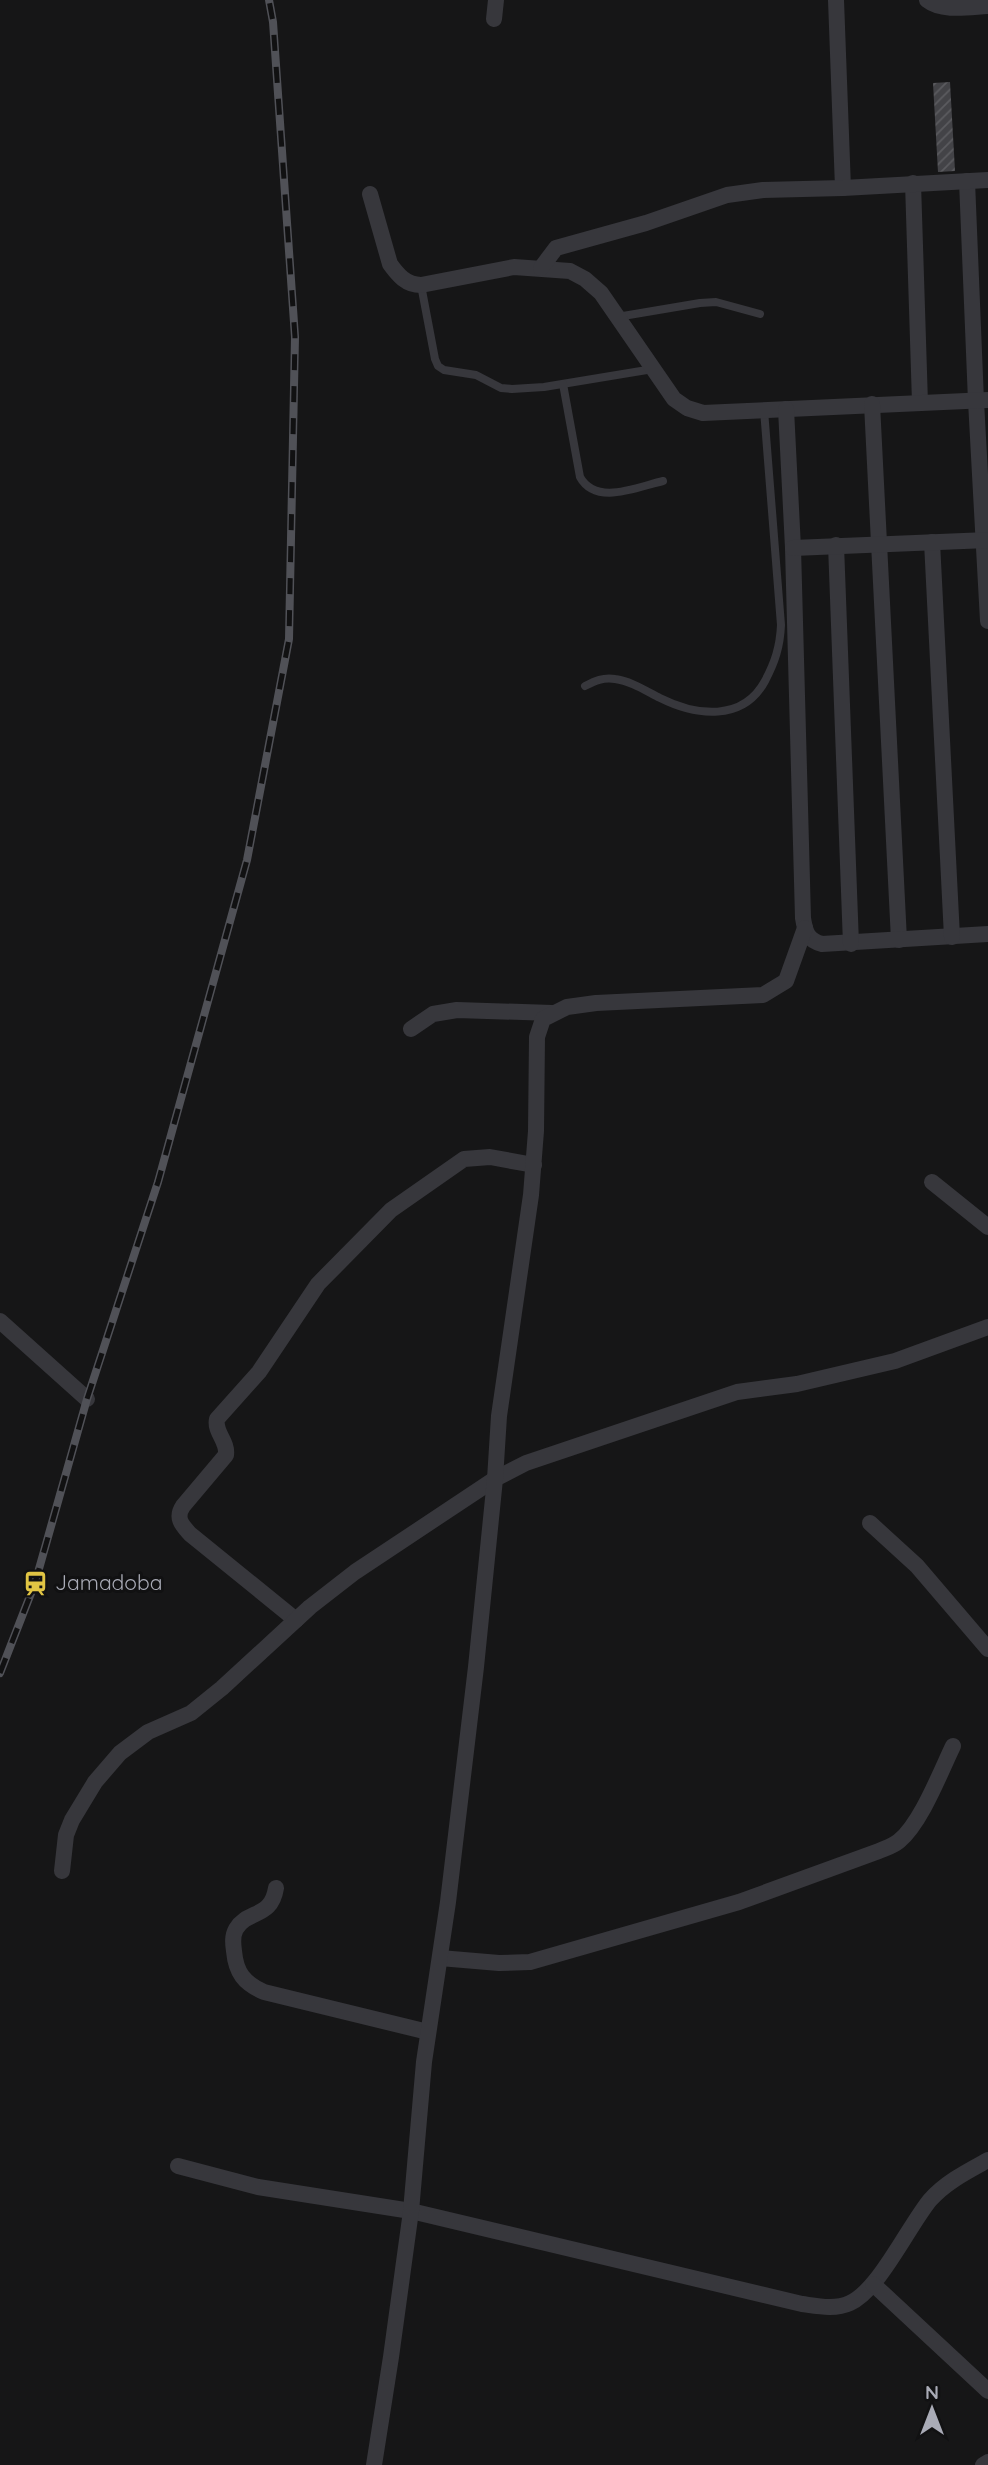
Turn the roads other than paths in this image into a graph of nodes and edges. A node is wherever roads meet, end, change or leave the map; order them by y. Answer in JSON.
{"nodes":[{"id":1,"x":496,"y":0,"type":"edge"},
{"id":2,"x":836,"y":0,"type":"edge"},
{"id":3,"x":927,"y":0,"type":"edge"},
{"id":4,"x":967,"y":3,"type":"edge"},
{"id":5,"x":988,"y":6,"type":"edge"},
{"id":6,"x":494,"y":19,"type":"dead end"},
{"id":7,"x":988,"y":180,"type":"edge"},
{"id":8,"x":967,"y":181,"type":"junction"},
{"id":9,"x":913,"y":183,"type":"junction"},
{"id":10,"x":843,"y":188,"type":"junction"},
{"id":11,"x":370,"y":194,"type":"dead end"},
{"id":12,"x":541,"y":268,"type":"junction"},
{"id":13,"x":421,"y":285,"type":"junction"},
{"id":14,"x":760,"y":314,"type":"dead end"},
{"id":15,"x":617,"y":317,"type":"junction"},
{"id":16,"x":653,"y":369,"type":"junction"},
{"id":17,"x":563,"y":384,"type":"junction"},
{"id":18,"x":982,"y":400,"type":"edge"},
{"id":19,"x":920,"y":403,"type":"junction"},
{"id":20,"x":872,"y":404,"type":"junction"},
{"id":21,"x":786,"y":409,"type":"junction"},
{"id":22,"x":764,"y":410,"type":"junction"},
{"id":23,"x":663,"y":481,"type":"dead end"},
{"id":24,"x":986,"y":540,"type":"edge"},
{"id":25,"x":932,"y":542,"type":"junction"},
{"id":26,"x":880,"y":544,"type":"junction"},
{"id":27,"x":836,"y":545,"type":"junction"},
{"id":28,"x":793,"y":548,"type":"junction"},
{"id":29,"x":988,"y":621,"type":"edge"},
{"id":30,"x":585,"y":686,"type":"dead end"},
{"id":31,"x":805,"y":928,"type":"junction"},
{"id":32,"x":988,"y":934,"type":"edge"},
{"id":33,"x":952,"y":937,"type":"junction"},
{"id":34,"x":899,"y":940,"type":"junction"},
{"id":35,"x":851,"y":944,"type":"junction"},
{"id":36,"x":552,"y":1013,"type":"junction"},
{"id":37,"x":411,"y":1029,"type":"dead end"},
{"id":38,"x":534,"y":1165,"type":"junction"},
{"id":39,"x":932,"y":1182,"type":"dead end"},
{"id":40,"x":988,"y":1227,"type":"edge"},
{"id":41,"x":0,"y":1321,"type":"edge"},
{"id":42,"x":988,"y":1326,"type":"edge"},
{"id":43,"x":87,"y":1399,"type":"dead end"},
{"id":44,"x":495,"y":1479,"type":"junction"},
{"id":45,"x":870,"y":1523,"type":"dead end"},
{"id":46,"x":296,"y":1620,"type":"junction"},
{"id":47,"x":988,"y":1649,"type":"edge"},
{"id":48,"x":953,"y":1746,"type":"dead end"},
{"id":49,"x":62,"y":1871,"type":"dead end"},
{"id":50,"x":276,"y":1888,"type":"dead end"},
{"id":51,"x":440,"y":1958,"type":"junction"},
{"id":52,"x":428,"y":2032,"type":"junction"},
{"id":53,"x":988,"y":2160,"type":"edge"},
{"id":54,"x":178,"y":2166,"type":"dead end"},
{"id":55,"x":411,"y":2211,"type":"junction"},
{"id":56,"x":873,"y":2284,"type":"junction"},
{"id":57,"x":988,"y":2392,"type":"edge"},
{"id":58,"x":988,"y":2462,"type":"edge"},
{"id":59,"x":374,"y":2465,"type":"edge"},
{"id":60,"x":983,"y":2465,"type":"edge"}],
"edges":[{"from":1,"to":6,"type":"street"},
{"from":2,"to":10,"type":"street"},
{"from":3,"to":4,"type":"street"},
{"from":4,"to":5,"type":"street"},
{"from":7,"to":8,"type":"street"},
{"from":8,"to":9,"type":"street"},
{"from":8,"to":18,"type":"street"},
{"from":9,"to":10,"type":"street"},
{"from":9,"to":19,"type":"street"},
{"from":10,"to":12,"type":"street"},
{"from":11,"to":13,"type":"street"},
{"from":12,"to":13,"type":"street"},
{"from":12,"to":15,"type":"street"},
{"from":13,"to":17,"type":"lane"},
{"from":14,"to":15,"type":"lane"},
{"from":15,"to":16,"type":"street"},
{"from":16,"to":17,"type":"lane"},
{"from":16,"to":22,"type":"street"},
{"from":17,"to":23,"type":"lane"},
{"from":18,"to":19,"type":"street"},
{"from":18,"to":24,"type":"street"},
{"from":19,"to":20,"type":"street"},
{"from":20,"to":21,"type":"street"},
{"from":20,"to":26,"type":"street"},
{"from":21,"to":22,"type":"street"},
{"from":21,"to":28,"type":"street"},
{"from":22,"to":30,"type":"lane"},
{"from":24,"to":25,"type":"street"},
{"from":24,"to":29,"type":"street"},
{"from":25,"to":26,"type":"street"},
{"from":25,"to":33,"type":"street"},
{"from":26,"to":27,"type":"street"},
{"from":26,"to":34,"type":"street"},
{"from":27,"to":28,"type":"street"},
{"from":27,"to":35,"type":"street"},
{"from":28,"to":31,"type":"street"},
{"from":31,"to":35,"type":"street"},
{"from":31,"to":36,"type":"street"},
{"from":32,"to":33,"type":"street"},
{"from":33,"to":34,"type":"street"},
{"from":34,"to":35,"type":"street"},
{"from":36,"to":37,"type":"street"},
{"from":36,"to":38,"type":"street"},
{"from":38,"to":44,"type":"street"},
{"from":38,"to":46,"type":"street"},
{"from":39,"to":40,"type":"street"},
{"from":41,"to":43,"type":"street"},
{"from":42,"to":44,"type":"street"},
{"from":44,"to":46,"type":"street"},
{"from":44,"to":51,"type":"street"},
{"from":45,"to":47,"type":"street"},
{"from":46,"to":49,"type":"street"},
{"from":48,"to":51,"type":"street"},
{"from":50,"to":52,"type":"street"},
{"from":51,"to":52,"type":"street"},
{"from":52,"to":55,"type":"street"},
{"from":53,"to":56,"type":"street"},
{"from":54,"to":55,"type":"street"},
{"from":55,"to":56,"type":"street"},
{"from":55,"to":59,"type":"street"},
{"from":56,"to":57,"type":"street"},
{"from":58,"to":60,"type":"street"}]}
